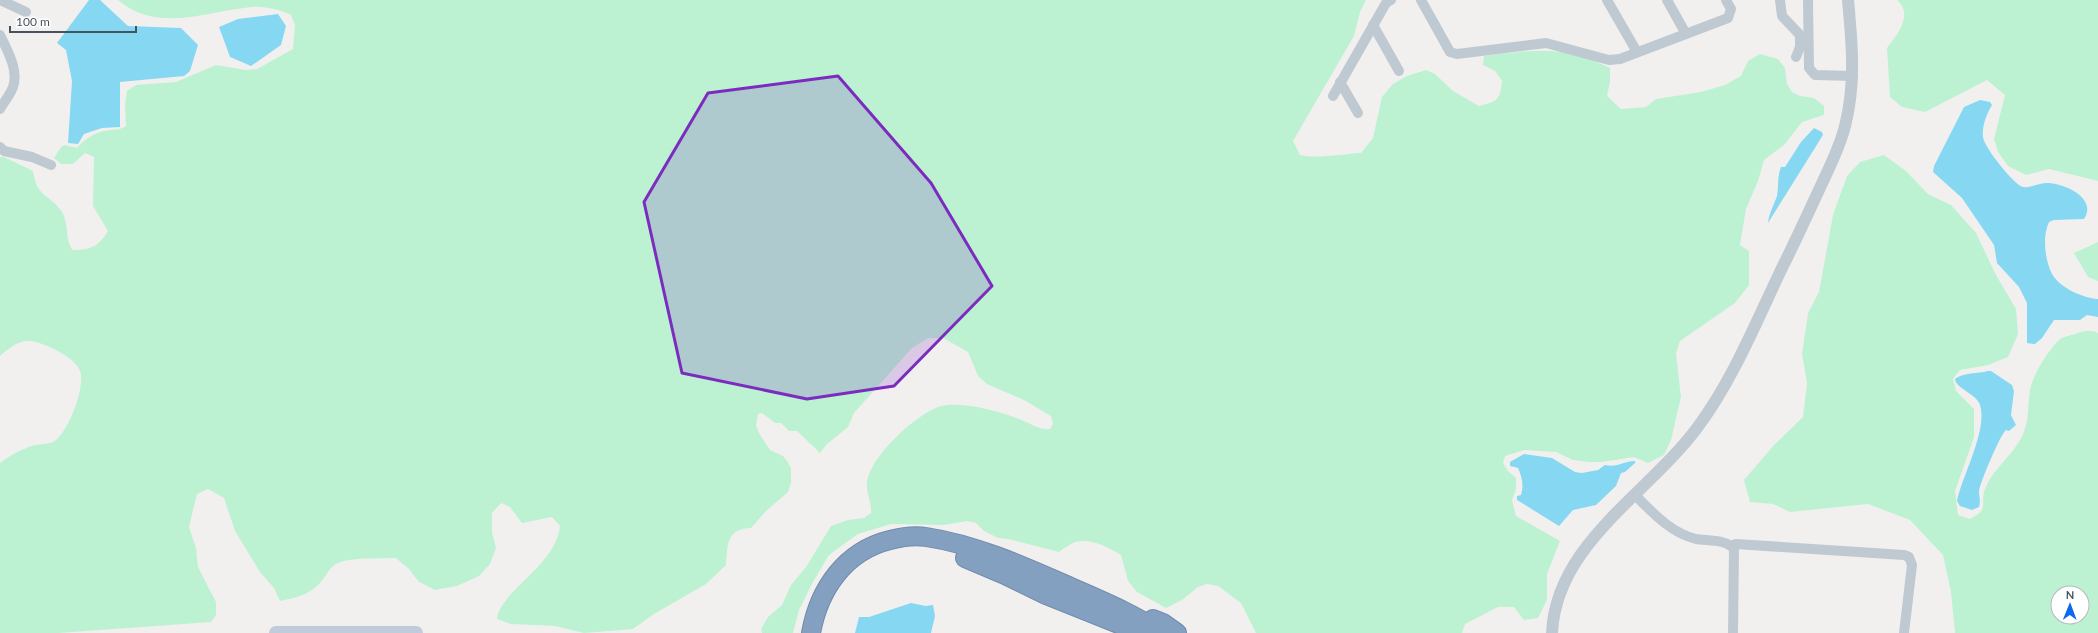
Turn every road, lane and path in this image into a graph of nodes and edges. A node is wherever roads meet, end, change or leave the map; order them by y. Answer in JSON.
{"nodes":[{"id":1,"x":0,"y":0,"type":"edge"},
{"id":2,"x":1391,"y":0,"type":"edge"},
{"id":3,"x":1421,"y":0,"type":"edge"},
{"id":4,"x":1607,"y":0,"type":"edge"},
{"id":5,"x":1667,"y":0,"type":"edge"},
{"id":6,"x":1726,"y":0,"type":"edge"},
{"id":7,"x":1780,"y":0,"type":"edge"},
{"id":8,"x":1808,"y":0,"type":"edge"},
{"id":9,"x":1848,"y":0,"type":"edge"},
{"id":10,"x":26,"y":12,"type":"dead end"},
{"id":11,"x":1373,"y":25,"type":"junction"},
{"id":12,"x":1686,"y":34,"type":"junction"},
{"id":13,"x":0,"y":35,"type":"edge"},
{"id":14,"x":1637,"y":52,"type":"junction"},
{"id":15,"x":1796,"y":57,"type":"dead end"},
{"id":16,"x":1399,"y":71,"type":"dead end"},
{"id":17,"x":1853,"y":76,"type":"junction"},
{"id":18,"x":1340,"y":82,"type":"junction"},
{"id":19,"x":1333,"y":96,"type":"dead end"},
{"id":20,"x":0,"y":109,"type":"edge"},
{"id":21,"x":1358,"y":114,"type":"dead end"},
{"id":22,"x":0,"y":147,"type":"edge"},
{"id":23,"x":51,"y":165,"type":"dead end"},
{"id":24,"x":1636,"y":496,"type":"junction"},
{"id":25,"x":1731,"y":546,"type":"junction"},
{"id":26,"x":1089,"y":604,"type":"junction"},
{"id":27,"x":276,"y":633,"type":"edge"},
{"id":28,"x":416,"y":633,"type":"edge"},
{"id":29,"x":811,"y":633,"type":"edge"},
{"id":30,"x":820,"y":633,"type":"edge"},
{"id":31,"x":1130,"y":633,"type":"edge"},
{"id":32,"x":1141,"y":633,"type":"edge"},
{"id":33,"x":1161,"y":633,"type":"edge"},
{"id":34,"x":1177,"y":633,"type":"edge"},
{"id":35,"x":1552,"y":633,"type":"edge"},
{"id":36,"x":1733,"y":633,"type":"edge"},
{"id":37,"x":1904,"y":633,"type":"edge"}],
"edges":[{"from":1,"to":10,"type":"street"},
{"from":2,"to":11,"type":"street"},
{"from":3,"to":14,"type":"street"},
{"from":4,"to":14,"type":"street"},
{"from":5,"to":12,"type":"street"},
{"from":6,"to":12,"type":"street"},
{"from":7,"to":15,"type":"street"},
{"from":8,"to":17,"type":"street"},
{"from":9,"to":17,"type":"street"},
{"from":11,"to":16,"type":"street"},
{"from":11,"to":18,"type":"street"},
{"from":12,"to":14,"type":"street"},
{"from":13,"to":20,"type":"street"},
{"from":17,"to":24,"type":"street"},
{"from":18,"to":19,"type":"street"},
{"from":18,"to":21,"type":"street"},
{"from":22,"to":23,"type":"street"},
{"from":24,"to":25,"type":"street"},
{"from":24,"to":35,"type":"street"},
{"from":25,"to":36,"type":"street"},
{"from":25,"to":37,"type":"street"},
{"from":26,"to":29,"type":"highway"},
{"from":26,"to":30,"type":"highway"},
{"from":26,"to":31,"type":"highway"},
{"from":26,"to":32,"type":"highway"},
{"from":26,"to":33,"type":"highway"},
{"from":26,"to":34,"type":"highway"},
{"from":27,"to":28,"type":"main road"}]}
